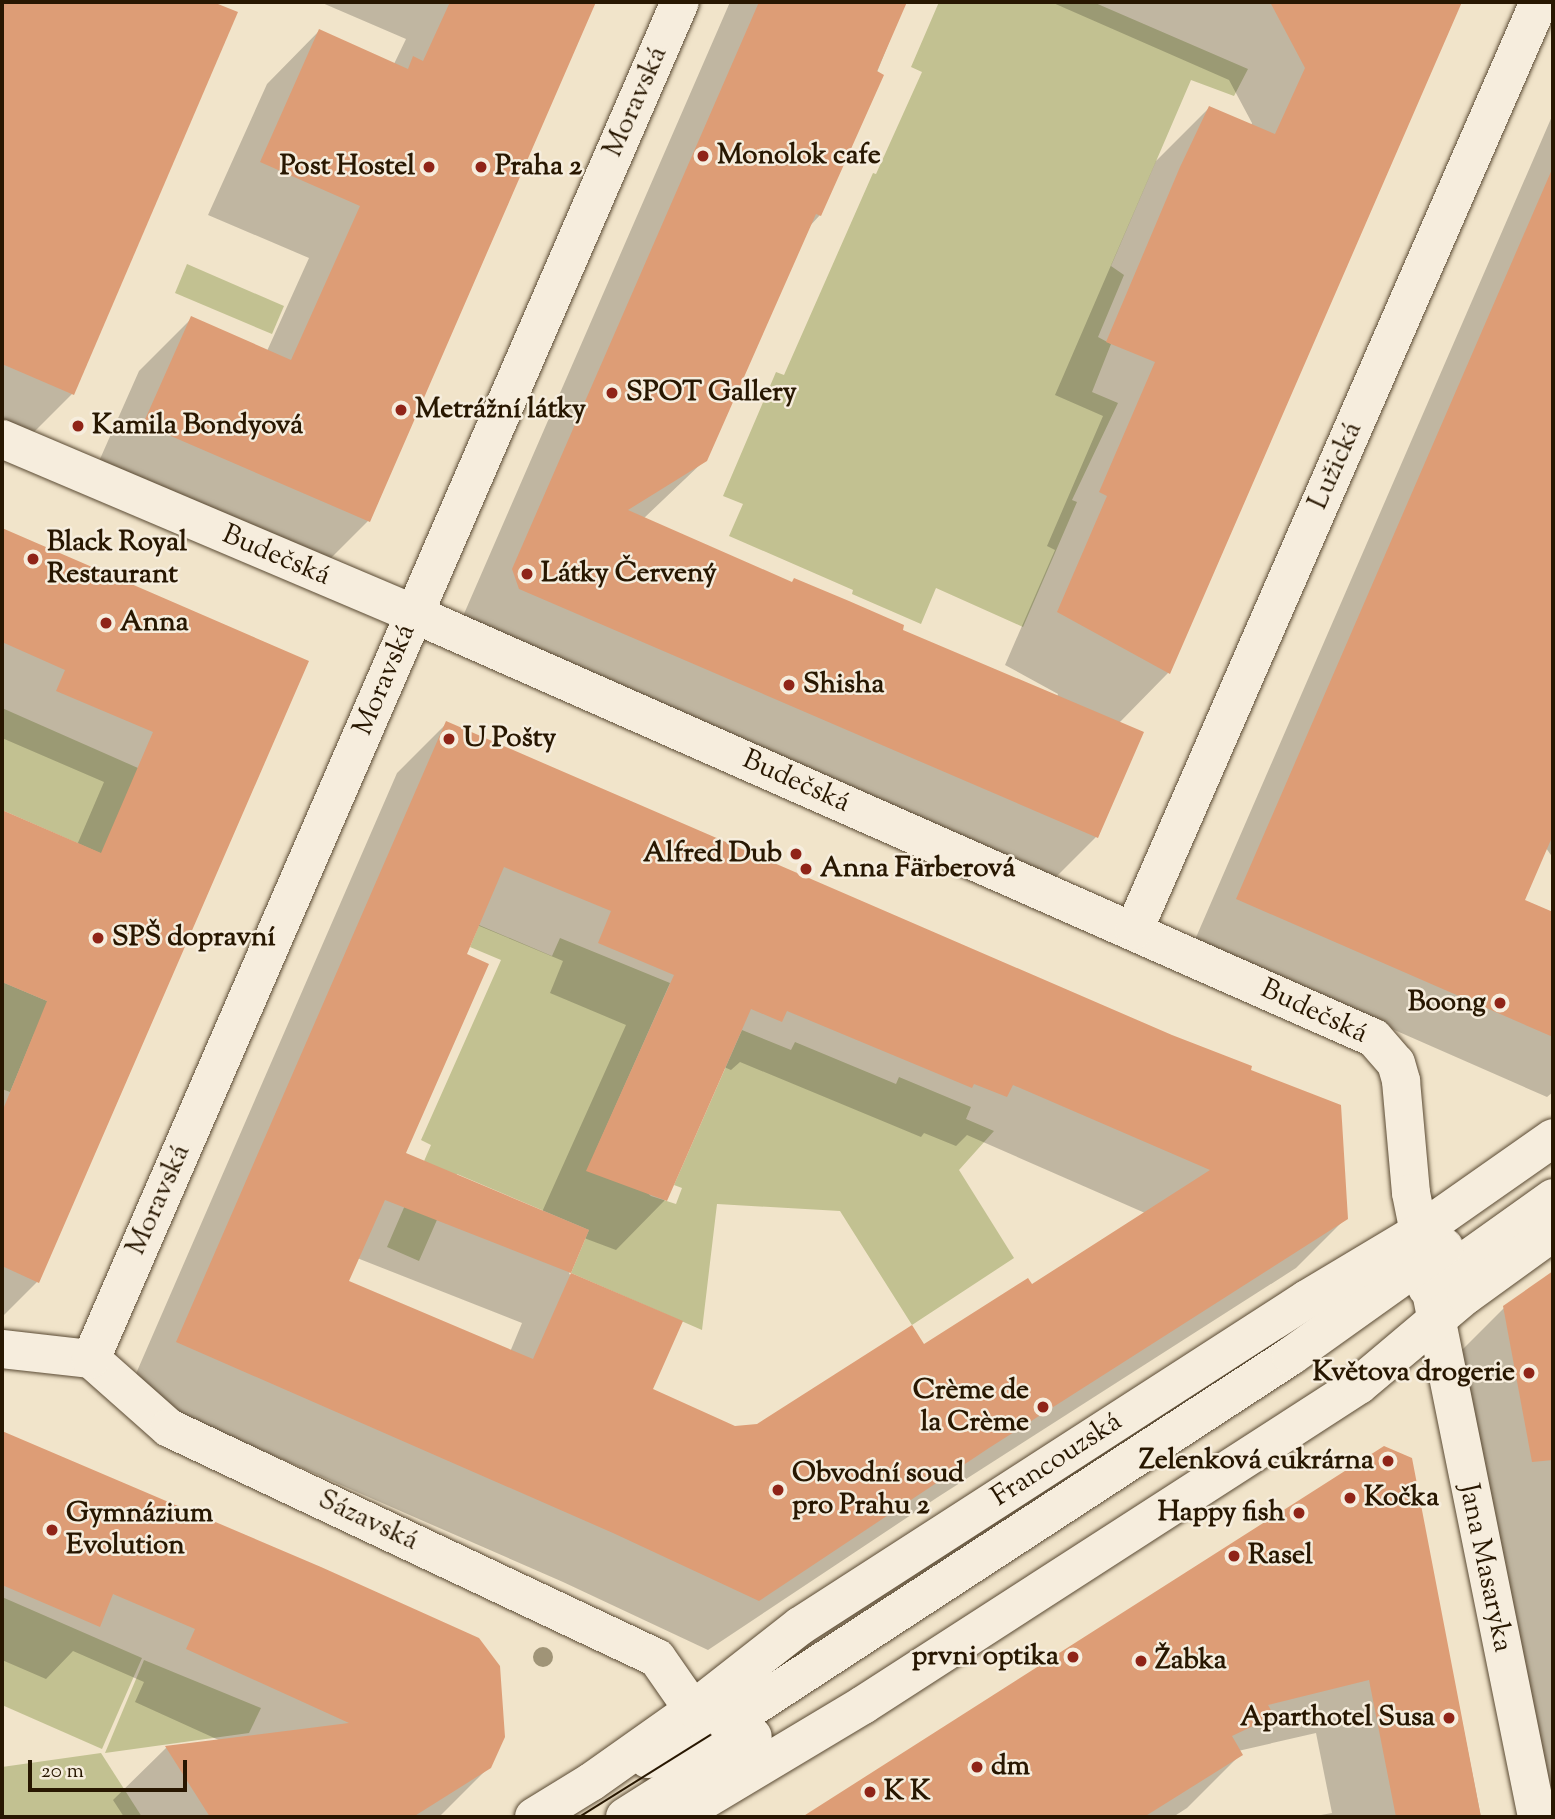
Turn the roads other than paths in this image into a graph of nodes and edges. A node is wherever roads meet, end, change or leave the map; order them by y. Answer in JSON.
{"nodes":[{"id":1,"x":680,"y":2,"type":"edge"},
{"id":2,"x":1539,"y":2,"type":"edge"},
{"id":3,"x":2,"y":439,"type":"edge"},
{"id":4,"x":414,"y":614,"type":"junction"},
{"id":5,"x":1134,"y":930,"type":"junction"},
{"id":6,"x":1553,"y":1138,"type":"edge"},
{"id":7,"x":1553,"y":1169,"type":"edge"},
{"id":8,"x":1553,"y":1198,"type":"edge"},
{"id":9,"x":1553,"y":1232,"type":"edge"},
{"id":10,"x":1428,"y":1275,"type":"junction"},
{"id":11,"x":2,"y":1349,"type":"edge"},
{"id":12,"x":91,"y":1359,"type":"junction"},
{"id":13,"x":712,"y":1762,"type":"edge"},
{"id":14,"x":534,"y":1817,"type":"edge"},
{"id":15,"x":625,"y":1817,"type":"edge"},
{"id":16,"x":676,"y":1817,"type":"edge"},
{"id":17,"x":1536,"y":1817,"type":"edge"}],
"edges":[{"from":1,"to":4,"type":"street","name":"Moravská"},
{"from":2,"to":5,"type":"street","name":"Lužická"},
{"from":3,"to":4,"type":"street","name":"Budečská"},
{"from":4,"to":5,"type":"street","name":"Budečská"},
{"from":4,"to":12,"type":"street","name":"Moravská"},
{"from":5,"to":10,"type":"street","name":"Budečská"},
{"from":6,"to":10,"type":"street","name":"Francouzská"},
{"from":7,"to":10,"type":"street"},
{"from":8,"to":10,"type":"street"},
{"from":9,"to":10,"type":"street","name":"Francouzská"},
{"from":10,"to":13,"type":"street","name":"Francouzská"},
{"from":10,"to":13,"type":"street","name":"Francouzská"},
{"from":10,"to":17,"type":"street","name":"Jana Masaryka"},
{"from":11,"to":12,"type":"street"},
{"from":12,"to":13,"type":"street","name":"Sázavská"},
{"from":13,"to":14,"type":"street","name":"Francouzská"},
{"from":13,"to":15,"type":"street"},
{"from":13,"to":16,"type":"street","name":"Francouzská"}]}
